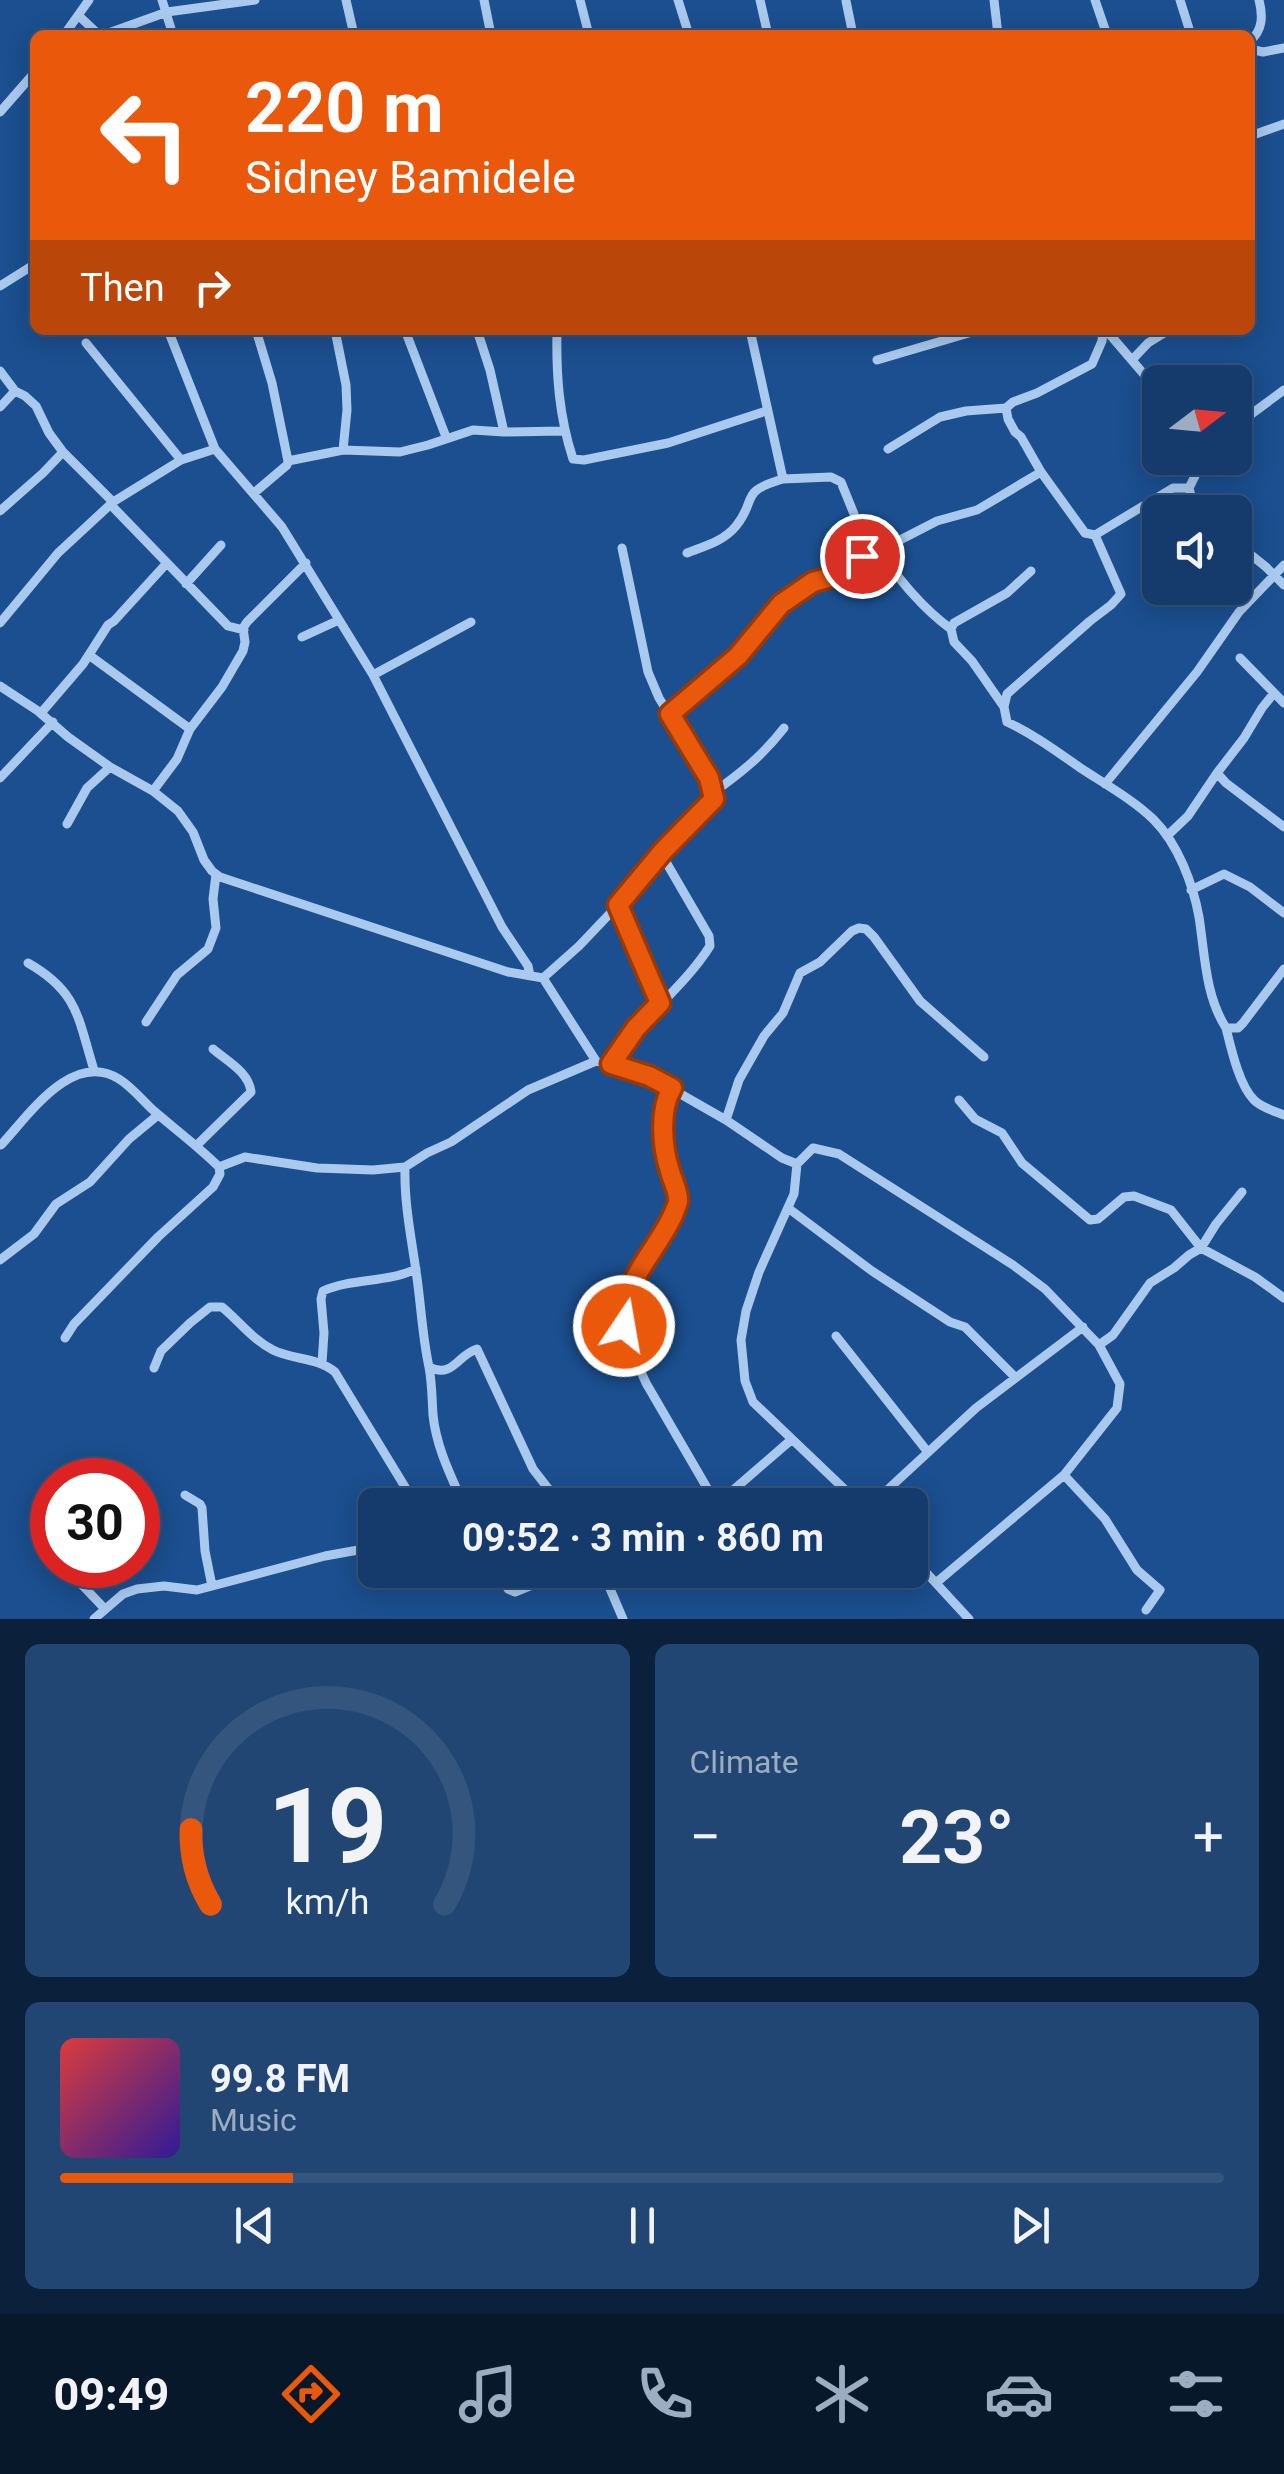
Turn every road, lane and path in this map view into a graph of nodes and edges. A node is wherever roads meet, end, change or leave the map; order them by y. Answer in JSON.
{"nodes":[{"id":1,"x":89,"y":0,"type":"edge"},
{"id":2,"x":162,"y":0,"type":"edge"},
{"id":3,"x":255,"y":0,"type":"edge"},
{"id":4,"x":346,"y":0,"type":"edge"},
{"id":5,"x":484,"y":0,"type":"edge"},
{"id":6,"x":580,"y":0,"type":"edge"},
{"id":7,"x":678,"y":0,"type":"edge"},
{"id":8,"x":760,"y":0,"type":"edge"},
{"id":9,"x":994,"y":0,"type":"edge"},
{"id":10,"x":1095,"y":0,"type":"edge"},
{"id":11,"x":1180,"y":0,"type":"edge"},
{"id":12,"x":1259,"y":0,"type":"edge"},
{"id":13,"x":846,"y":1,"type":"edge"},
{"id":14,"x":166,"y":12,"type":"junction"},
{"id":15,"x":79,"y":16,"type":"junction"},
{"id":16,"x":68,"y":30,"type":"edge"},
{"id":17,"x":94,"y":30,"type":"edge"},
{"id":18,"x":117,"y":30,"type":"edge"},
{"id":19,"x":171,"y":30,"type":"edge"},
{"id":20,"x":353,"y":30,"type":"edge"},
{"id":21,"x":491,"y":30,"type":"edge"},
{"id":22,"x":588,"y":30,"type":"edge"},
{"id":23,"x":687,"y":30,"type":"edge"},
{"id":24,"x":767,"y":30,"type":"edge"},
{"id":25,"x":852,"y":30,"type":"edge"},
{"id":26,"x":997,"y":30,"type":"edge"},
{"id":27,"x":1105,"y":30,"type":"edge"},
{"id":28,"x":1189,"y":30,"type":"edge"},
{"id":29,"x":1255,"y":34,"type":"edge"},
{"id":30,"x":1284,"y":48,"type":"edge"},
{"id":31,"x":1255,"y":50,"type":"edge"},
{"id":32,"x":30,"y":81,"type":"edge"},
{"id":33,"x":0,"y":112,"type":"edge"},
{"id":34,"x":1284,"y":124,"type":"edge"},
{"id":35,"x":1255,"y":134,"type":"edge"},
{"id":36,"x":30,"y":267,"type":"edge"},
{"id":37,"x":0,"y":286,"type":"edge"},
{"id":38,"x":170,"y":335,"type":"edge"},
{"id":39,"x":258,"y":335,"type":"edge"},
{"id":40,"x":336,"y":335,"type":"dead end"},
{"id":41,"x":407,"y":335,"type":"edge"},
{"id":42,"x":479,"y":335,"type":"edge"},
{"id":43,"x":557,"y":335,"type":"edge"},
{"id":44,"x":751,"y":335,"type":"edge"},
{"id":45,"x":962,"y":335,"type":"edge"},
{"id":46,"x":1106,"y":335,"type":"edge"},
{"id":47,"x":1161,"y":335,"type":"edge"},
{"id":48,"x":86,"y":343,"type":"dead end"},
{"id":49,"x":877,"y":360,"type":"dead end"},
{"id":50,"x":1132,"y":360,"type":"junction"},
{"id":51,"x":0,"y":370,"type":"edge"},
{"id":52,"x":1142,"y":372,"type":"edge"},
{"id":53,"x":1284,"y":390,"type":"edge"},
{"id":54,"x":15,"y":391,"type":"junction"},
{"id":55,"x":0,"y":406,"type":"edge"},
{"id":56,"x":1006,"y":408,"type":"junction"},
{"id":57,"x":766,"y":410,"type":"junction"},
{"id":58,"x":1252,"y":414,"type":"edge"},
{"id":59,"x":564,"y":431,"type":"junction"},
{"id":60,"x":504,"y":432,"type":"junction"},
{"id":61,"x":446,"y":437,"type":"junction"},
{"id":62,"x":215,"y":449,"type":"junction"},
{"id":63,"x":888,"y":449,"type":"dead end"},
{"id":64,"x":344,"y":450,"type":"junction"},
{"id":65,"x":62,"y":452,"type":"junction"},
{"id":66,"x":181,"y":460,"type":"junction"},
{"id":67,"x":288,"y":461,"type":"junction"},
{"id":68,"x":1041,"y":472,"type":"junction"},
{"id":69,"x":1195,"y":475,"type":"edge"},
{"id":70,"x":783,"y":479,"type":"junction"},
{"id":71,"x":1188,"y":488,"type":"junction"},
{"id":72,"x":254,"y":493,"type":"junction"},
{"id":73,"x":1191,"y":495,"type":"edge"},
{"id":74,"x":112,"y":504,"type":"junction"},
{"id":75,"x":0,"y":510,"type":"edge"},
{"id":76,"x":854,"y":514,"type":"dead end"},
{"id":77,"x":1096,"y":534,"type":"junction"},
{"id":78,"x":221,"y":545,"type":"dead end"},
{"id":79,"x":622,"y":548,"type":"dead end"},
{"id":80,"x":880,"y":552,"type":"junction"},
{"id":81,"x":688,"y":554,"type":"dead end"},
{"id":82,"x":1252,"y":556,"type":"edge"},
{"id":83,"x":306,"y":563,"type":"junction"},
{"id":84,"x":166,"y":564,"type":"junction"},
{"id":85,"x":1284,"y":565,"type":"edge"},
{"id":86,"x":1030,"y":571,"type":"dead end"},
{"id":87,"x":1276,"y":576,"type":"junction"},
{"id":88,"x":186,"y":584,"type":"junction"},
{"id":89,"x":1284,"y":585,"type":"edge"},
{"id":90,"x":339,"y":620,"type":"junction"},
{"id":91,"x":471,"y":622,"type":"dead end"},
{"id":92,"x":0,"y":623,"type":"edge"},
{"id":93,"x":244,"y":630,"type":"junction"},
{"id":94,"x":951,"y":630,"type":"junction"},
{"id":95,"x":302,"y":636,"type":"dead end"},
{"id":96,"x":89,"y":655,"type":"junction"},
{"id":97,"x":1240,"y":658,"type":"dead end"},
{"id":98,"x":373,"y":675,"type":"junction"},
{"id":99,"x":0,"y":686,"type":"edge"},
{"id":100,"x":1274,"y":693,"type":"junction"},
{"id":101,"x":1284,"y":703,"type":"edge"},
{"id":102,"x":1004,"y":707,"type":"junction"},
{"id":103,"x":41,"y":713,"type":"junction"},
{"id":104,"x":670,"y":714,"type":"junction"},
{"id":105,"x":52,"y":722,"type":"junction"},
{"id":106,"x":784,"y":728,"type":"dead end"},
{"id":107,"x":190,"y":729,"type":"junction"},
{"id":108,"x":110,"y":767,"type":"junction"},
{"id":109,"x":1217,"y":772,"type":"junction"},
{"id":110,"x":0,"y":778,"type":"edge"},
{"id":111,"x":1105,"y":784,"type":"junction"},
{"id":112,"x":154,"y":791,"type":"junction"},
{"id":113,"x":714,"y":792,"type":"junction"},
{"id":114,"x":67,"y":824,"type":"dead end"},
{"id":115,"x":1284,"y":827,"type":"edge"},
{"id":116,"x":1167,"y":836,"type":"junction"},
{"id":117,"x":661,"y":858,"type":"junction"},
{"id":118,"x":216,"y":874,"type":"junction"},
{"id":119,"x":1191,"y":890,"type":"junction"},
{"id":120,"x":618,"y":905,"type":"junction"},
{"id":121,"x":1284,"y":913,"type":"edge"},
{"id":122,"x":28,"y":964,"type":"dead end"},
{"id":123,"x":1284,"y":969,"type":"edge"},
{"id":124,"x":530,"y":976,"type":"junction"},
{"id":125,"x":542,"y":978,"type":"junction"},
{"id":126,"x":660,"y":1003,"type":"junction"},
{"id":127,"x":146,"y":1022,"type":"dead end"},
{"id":128,"x":1229,"y":1032,"type":"junction"},
{"id":129,"x":213,"y":1049,"type":"dead end"},
{"id":130,"x":984,"y":1056,"type":"dead end"},
{"id":131,"x":596,"y":1061,"type":"junction"},
{"id":132,"x":611,"y":1064,"type":"junction"},
{"id":133,"x":94,"y":1070,"type":"junction"},
{"id":134,"x":672,"y":1088,"type":"junction"},
{"id":135,"x":959,"y":1100,"type":"dead end"},
{"id":136,"x":158,"y":1115,"type":"junction"},
{"id":137,"x":1284,"y":1115,"type":"edge"},
{"id":138,"x":726,"y":1120,"type":"junction"},
{"id":139,"x":0,"y":1145,"type":"edge"},
{"id":140,"x":197,"y":1145,"type":"junction"},
{"id":141,"x":797,"y":1164,"type":"junction"},
{"id":142,"x":405,"y":1166,"type":"junction"},
{"id":143,"x":219,"y":1168,"type":"junction"},
{"id":144,"x":1242,"y":1192,"type":"dead end"},
{"id":145,"x":788,"y":1208,"type":"junction"},
{"id":146,"x":1202,"y":1248,"type":"junction"},
{"id":147,"x":0,"y":1260,"type":"edge"},
{"id":148,"x":416,"y":1270,"type":"junction"},
{"id":149,"x":1284,"y":1298,"type":"edge"},
{"id":150,"x":1083,"y":1327,"type":"junction"},
{"id":151,"x":836,"y":1336,"type":"dead end"},
{"id":152,"x":65,"y":1338,"type":"dead end"},
{"id":153,"x":1099,"y":1345,"type":"junction"},
{"id":154,"x":322,"y":1363,"type":"junction"},
{"id":155,"x":429,"y":1367,"type":"junction"},
{"id":156,"x":154,"y":1368,"type":"dead end"},
{"id":157,"x":1015,"y":1377,"type":"junction"},
{"id":158,"x":791,"y":1440,"type":"junction"},
{"id":159,"x":928,"y":1450,"type":"junction"},
{"id":160,"x":1064,"y":1474,"type":"junction"},
{"id":161,"x":406,"y":1488,"type":"edge"},
{"id":162,"x":457,"y":1488,"type":"edge"},
{"id":163,"x":547,"y":1488,"type":"edge"},
{"id":164,"x":843,"y":1488,"type":"edge"},
{"id":165,"x":889,"y":1488,"type":"edge"},
{"id":166,"x":185,"y":1494,"type":"dead end"},
{"id":167,"x":358,"y":1550,"type":"edge"},
{"id":168,"x":928,"y":1573,"type":"edge"},
{"id":169,"x":937,"y":1582,"type":"junction"},
{"id":170,"x":212,"y":1586,"type":"junction"},
{"id":171,"x":85,"y":1588,"type":"edge"},
{"id":172,"x":610,"y":1588,"type":"edge"},
{"id":173,"x":105,"y":1609,"type":"junction"},
{"id":174,"x":1146,"y":1610,"type":"dead end"},
{"id":175,"x":94,"y":1619,"type":"edge"},
{"id":176,"x":623,"y":1619,"type":"edge"},
{"id":177,"x":969,"y":1619,"type":"edge"}],
"edges":[{"from":1,"to":15,"type":"street"},
{"from":2,"to":14,"type":"street"},
{"from":3,"to":14,"type":"street"},
{"from":4,"to":20,"type":"street"},
{"from":5,"to":21,"type":"street"},
{"from":6,"to":22,"type":"street"},
{"from":7,"to":23,"type":"street"},
{"from":8,"to":24,"type":"street"},
{"from":9,"to":26,"type":"street"},
{"from":10,"to":27,"type":"street"},
{"from":11,"to":28,"type":"street"},
{"from":12,"to":29,"type":"street"},
{"from":13,"to":25,"type":"street"},
{"from":14,"to":18,"type":"street"},
{"from":14,"to":19,"type":"street"},
{"from":15,"to":16,"type":"street"},
{"from":15,"to":17,"type":"street"},
{"from":30,"to":31,"type":"street"},
{"from":32,"to":33,"type":"street"},
{"from":34,"to":35,"type":"street"},
{"from":36,"to":37,"type":"street"},
{"from":38,"to":62,"type":"street"},
{"from":39,"to":67,"type":"street"},
{"from":40,"to":64,"type":"street"},
{"from":41,"to":61,"type":"street"},
{"from":42,"to":60,"type":"street"},
{"from":43,"to":59,"type":"street"},
{"from":44,"to":57,"type":"street"},
{"from":45,"to":49,"type":"street"},
{"from":46,"to":50,"type":"street"},
{"from":46,"to":56,"type":"street"},
{"from":47,"to":50,"type":"street"},
{"from":48,"to":66,"type":"street"},
{"from":50,"to":52,"type":"street"},
{"from":51,"to":54,"type":"street"},
{"from":53,"to":58,"type":"street"},
{"from":54,"to":55,"type":"street"},
{"from":54,"to":65,"type":"street"},
{"from":56,"to":63,"type":"street"},
{"from":56,"to":68,"type":"street"},
{"from":57,"to":59,"type":"street"},
{"from":57,"to":70,"type":"street"},
{"from":59,"to":60,"type":"street"},
{"from":60,"to":61,"type":"street"},
{"from":61,"to":64,"type":"street"},
{"from":62,"to":66,"type":"street"},
{"from":62,"to":72,"type":"street"},
{"from":64,"to":67,"type":"street"},
{"from":65,"to":74,"type":"street"},
{"from":65,"to":75,"type":"street"},
{"from":66,"to":74,"type":"street"},
{"from":67,"to":72,"type":"street"},
{"from":68,"to":77,"type":"street"},
{"from":68,"to":80,"type":"street"},
{"from":69,"to":71,"type":"street"},
{"from":70,"to":76,"type":"street"},
{"from":70,"to":81,"type":"street"},
{"from":71,"to":73,"type":"street"},
{"from":71,"to":77,"type":"street"},
{"from":72,"to":83,"type":"street"},
{"from":74,"to":84,"type":"street"},
{"from":74,"to":92,"type":"street"},
{"from":77,"to":102,"type":"street"},
{"from":78,"to":88,"type":"street"},
{"from":79,"to":104,"type":"street"},
{"from":80,"to":94,"type":"street"},
{"from":80,"to":104,"type":"street"},
{"from":82,"to":87,"type":"street"},
{"from":83,"to":90,"type":"street"},
{"from":83,"to":93,"type":"street"},
{"from":84,"to":88,"type":"street"},
{"from":84,"to":96,"type":"street"},
{"from":85,"to":87,"type":"street"},
{"from":86,"to":94,"type":"street"},
{"from":87,"to":89,"type":"street"},
{"from":87,"to":111,"type":"street"},
{"from":88,"to":93,"type":"street"},
{"from":90,"to":95,"type":"street"},
{"from":90,"to":98,"type":"street"},
{"from":91,"to":98,"type":"street"},
{"from":93,"to":107,"type":"street"},
{"from":94,"to":102,"type":"street"},
{"from":96,"to":103,"type":"street"},
{"from":96,"to":107,"type":"street"},
{"from":97,"to":100,"type":"street"},
{"from":98,"to":124,"type":"street"},
{"from":99,"to":103,"type":"street"},
{"from":100,"to":101,"type":"street"},
{"from":100,"to":109,"type":"street"},
{"from":102,"to":111,"type":"street"},
{"from":103,"to":105,"type":"street"},
{"from":104,"to":113,"type":"street"},
{"from":105,"to":108,"type":"street"},
{"from":105,"to":110,"type":"street"},
{"from":106,"to":113,"type":"street"},
{"from":107,"to":112,"type":"street"},
{"from":108,"to":112,"type":"street"},
{"from":108,"to":114,"type":"street"},
{"from":109,"to":115,"type":"street"},
{"from":109,"to":116,"type":"street"},
{"from":111,"to":116,"type":"street"},
{"from":112,"to":118,"type":"street"},
{"from":113,"to":117,"type":"street"},
{"from":116,"to":119,"type":"street"},
{"from":117,"to":120,"type":"street"},
{"from":117,"to":126,"type":"street"},
{"from":118,"to":124,"type":"street"},
{"from":118,"to":127,"type":"street"},
{"from":119,"to":121,"type":"street"},
{"from":119,"to":128,"type":"street"},
{"from":120,"to":125,"type":"street"},
{"from":120,"to":126,"type":"street"},
{"from":122,"to":133,"type":"street"},
{"from":123,"to":128,"type":"street"},
{"from":124,"to":125,"type":"street"},
{"from":125,"to":131,"type":"street"},
{"from":126,"to":132,"type":"street"},
{"from":128,"to":137,"type":"street"},
{"from":129,"to":140,"type":"street"},
{"from":130,"to":138,"type":"street"},
{"from":131,"to":132,"type":"street"},
{"from":131,"to":142,"type":"street"},
{"from":132,"to":134,"type":"street"},
{"from":133,"to":136,"type":"street"},
{"from":133,"to":139,"type":"street"},
{"from":134,"to":138,"type":"street"},
{"from":134,"to":158,"type":"street"},
{"from":135,"to":146,"type":"street"},
{"from":136,"to":140,"type":"street"},
{"from":136,"to":147,"type":"street"},
{"from":138,"to":141,"type":"street"},
{"from":140,"to":143,"type":"street"},
{"from":141,"to":145,"type":"street"},
{"from":141,"to":150,"type":"street"},
{"from":142,"to":143,"type":"street"},
{"from":142,"to":148,"type":"street"},
{"from":143,"to":152,"type":"street"},
{"from":144,"to":146,"type":"street"},
{"from":145,"to":157,"type":"street"},
{"from":145,"to":158,"type":"street"},
{"from":146,"to":149,"type":"street"},
{"from":146,"to":153,"type":"street"},
{"from":148,"to":154,"type":"street"},
{"from":148,"to":155,"type":"street"},
{"from":150,"to":153,"type":"street"},
{"from":150,"to":157,"type":"street"},
{"from":151,"to":159,"type":"street"},
{"from":153,"to":160,"type":"street"},
{"from":154,"to":156,"type":"street"},
{"from":154,"to":161,"type":"street"},
{"from":155,"to":162,"type":"street"},
{"from":155,"to":163,"type":"street"},
{"from":157,"to":159,"type":"street"},
{"from":158,"to":164,"type":"street"},
{"from":159,"to":165,"type":"street"},
{"from":160,"to":169,"type":"street"},
{"from":160,"to":174,"type":"street"},
{"from":166,"to":170,"type":"street"},
{"from":167,"to":170,"type":"street"},
{"from":168,"to":169,"type":"street"},
{"from":169,"to":177,"type":"street"},
{"from":170,"to":173,"type":"street"},
{"from":171,"to":173,"type":"street"},
{"from":172,"to":176,"type":"street"},
{"from":173,"to":175,"type":"street"}]}
